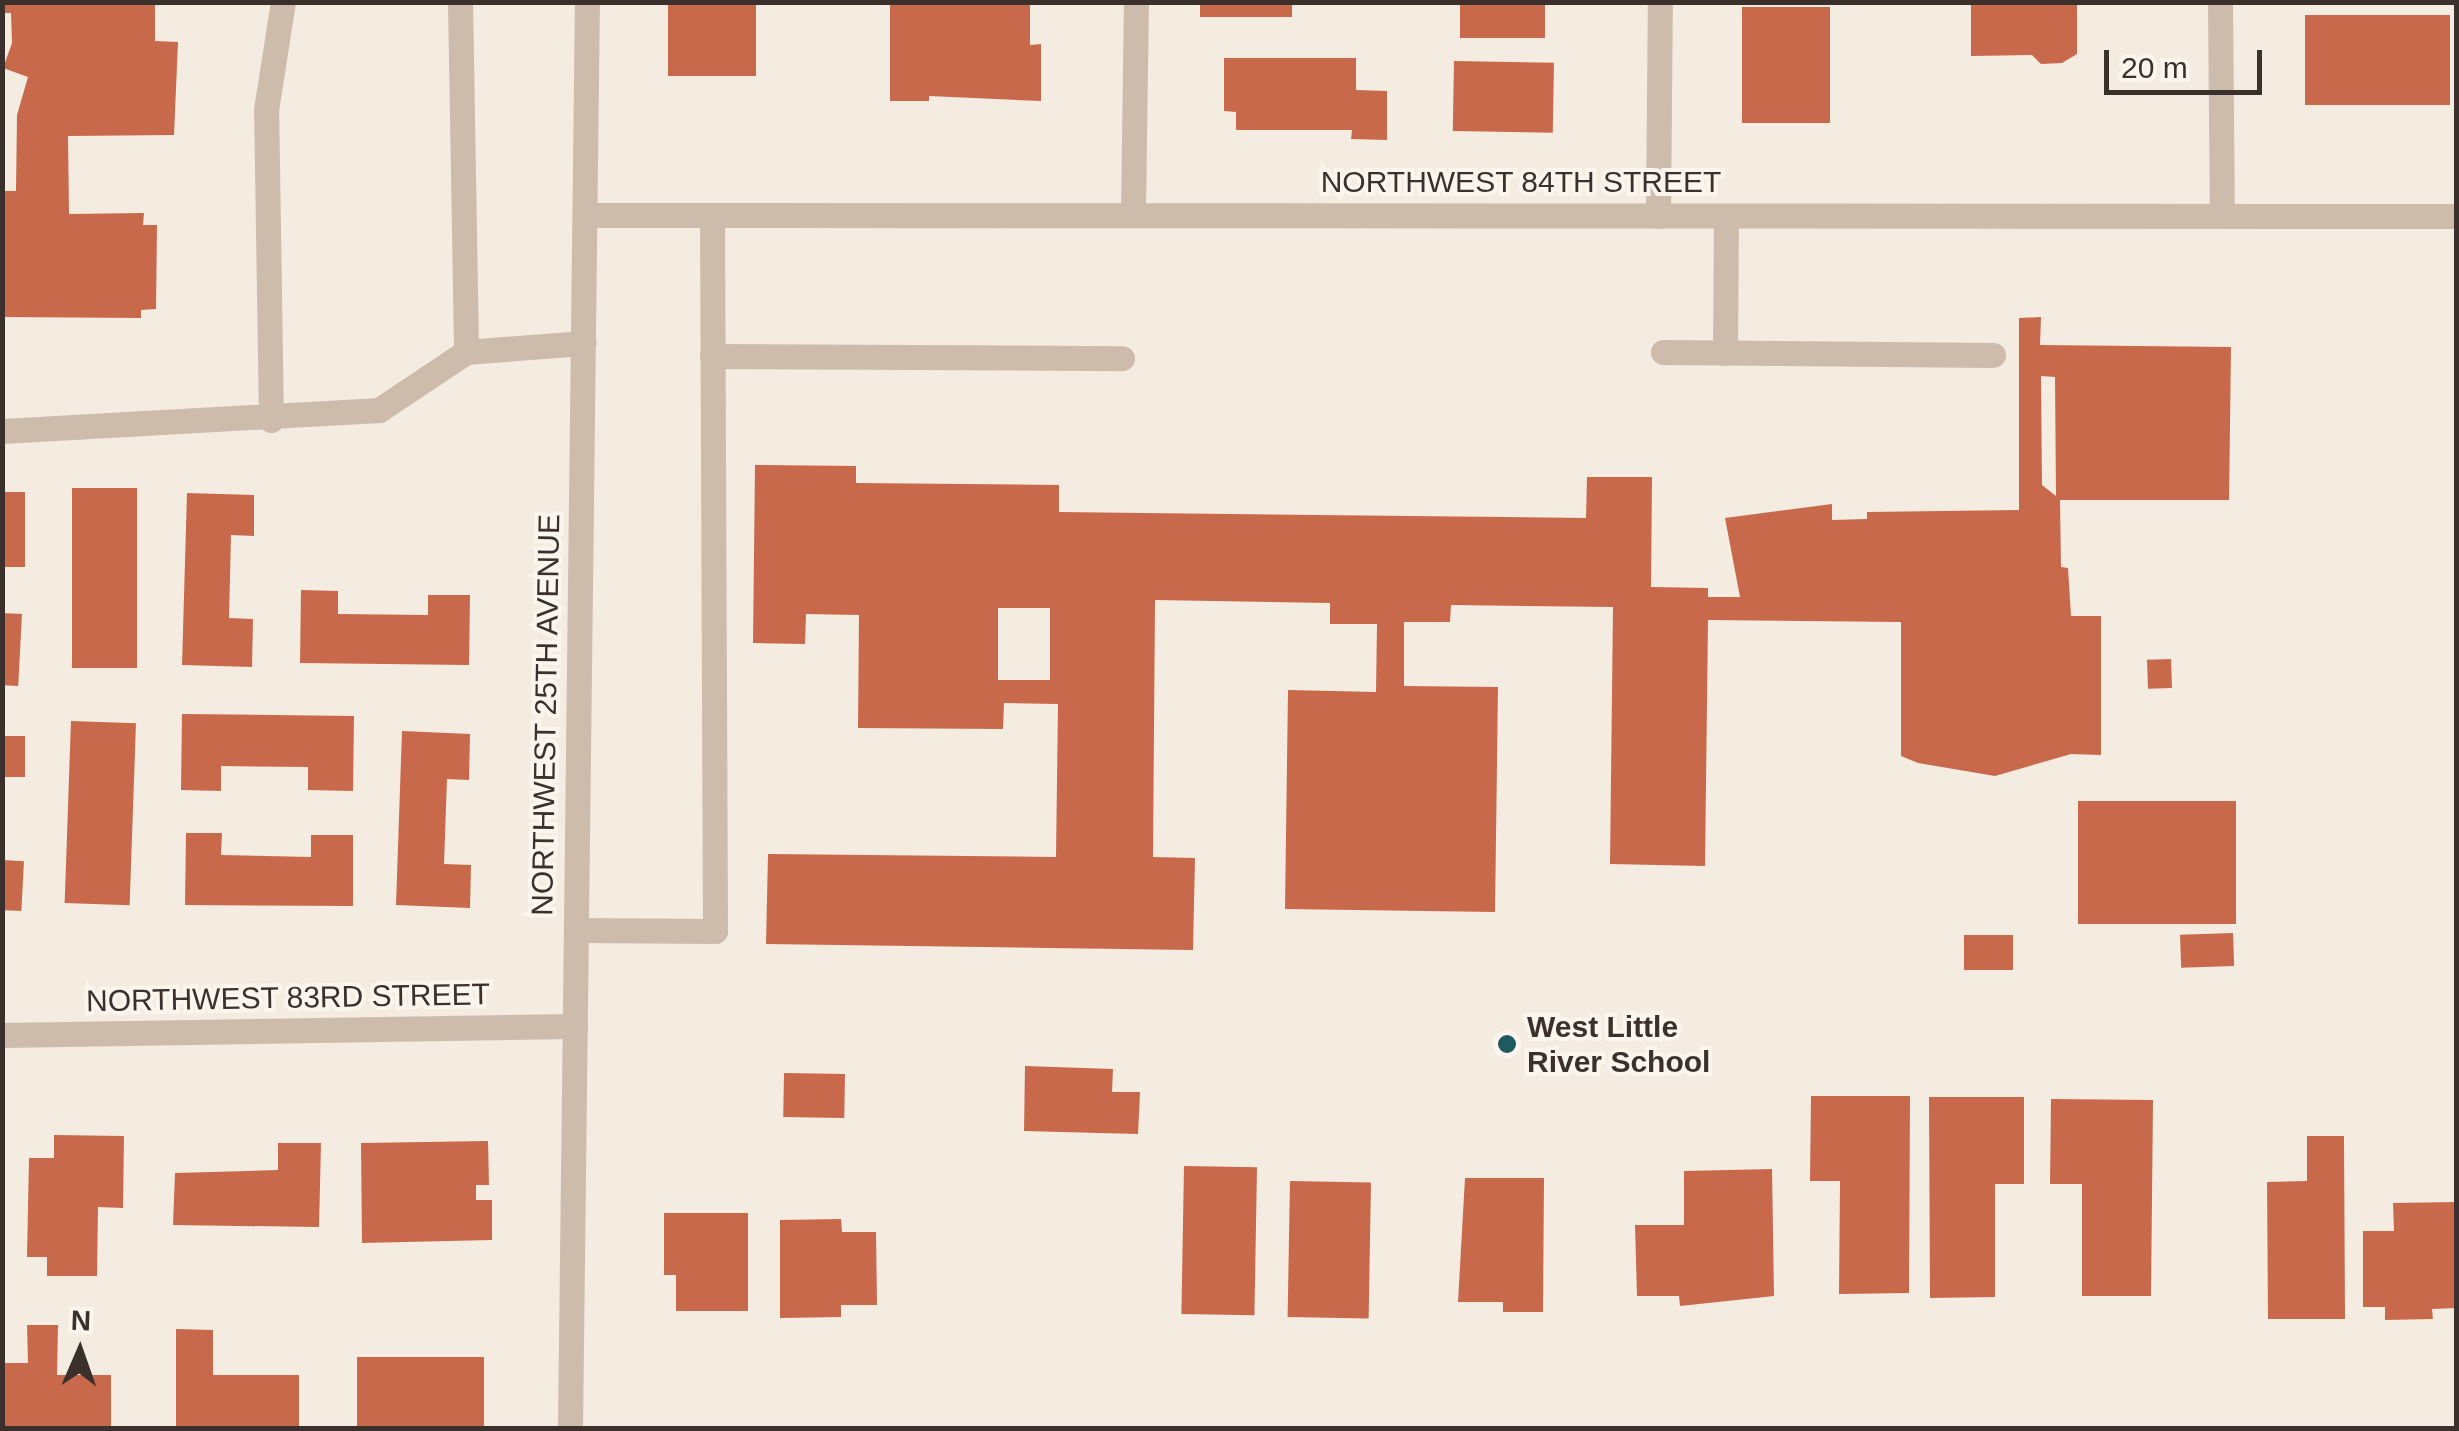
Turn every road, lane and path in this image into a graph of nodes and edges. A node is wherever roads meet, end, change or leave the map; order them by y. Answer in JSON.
{"nodes":[{"id":1,"x":283,"y":2,"type":"edge"},
{"id":2,"x":460,"y":2,"type":"edge"},
{"id":3,"x":587,"y":2,"type":"edge"},
{"id":4,"x":1136,"y":2,"type":"edge"},
{"id":5,"x":1660,"y":2,"type":"edge"},
{"id":6,"x":2220,"y":2,"type":"edge"},
{"id":7,"x":1133,"y":212,"type":"junction"},
{"id":8,"x":2222,"y":214,"type":"junction"},
{"id":9,"x":586,"y":215,"type":"junction"},
{"id":10,"x":712,"y":215,"type":"junction"},
{"id":11,"x":1658,"y":216,"type":"junction"},
{"id":12,"x":1726,"y":216,"type":"junction"},
{"id":13,"x":2456,"y":216,"type":"edge"},
{"id":14,"x":584,"y":343,"type":"junction"},
{"id":15,"x":466,"y":352,"type":"junction"},
{"id":16,"x":1663,"y":352,"type":"dead end"},
{"id":17,"x":1725,"y":353,"type":"junction"},
{"id":18,"x":1992,"y":355,"type":"dead end"},
{"id":19,"x":712,"y":356,"type":"junction"},
{"id":20,"x":1122,"y":358,"type":"dead end"},
{"id":21,"x":271,"y":420,"type":"junction"},
{"id":22,"x":2,"y":431,"type":"edge"},
{"id":23,"x":576,"y":930,"type":"junction"},
{"id":24,"x":575,"y":1026,"type":"junction"},
{"id":25,"x":2,"y":1035,"type":"edge"},
{"id":26,"x":570,"y":1428,"type":"edge"}],
"edges":[{"from":1,"to":21,"type":"street"},
{"from":2,"to":15,"type":"street"},
{"from":3,"to":9,"type":"street","name":"NORTHWEST 25TH AVENUE"},
{"from":4,"to":7,"type":"street"},
{"from":5,"to":11,"type":"street"},
{"from":6,"to":8,"type":"street"},
{"from":7,"to":10,"type":"street","name":"NORTHWEST 84TH STREET"},
{"from":7,"to":11,"type":"street","name":"NORTHWEST 84TH STREET"},
{"from":8,"to":12,"type":"street","name":"NORTHWEST 84TH STREET"},
{"from":8,"to":13,"type":"street","name":"NORTHWEST 84TH STREET"},
{"from":9,"to":10,"type":"street","name":"NORTHWEST 84TH STREET"},
{"from":9,"to":14,"type":"street","name":"NORTHWEST 25TH AVENUE"},
{"from":10,"to":19,"type":"street"},
{"from":11,"to":12,"type":"street","name":"NORTHWEST 84TH STREET"},
{"from":12,"to":17,"type":"street"},
{"from":14,"to":15,"type":"street"},
{"from":14,"to":23,"type":"street","name":"NORTHWEST 25TH AVENUE"},
{"from":15,"to":21,"type":"street"},
{"from":16,"to":17,"type":"street"},
{"from":17,"to":18,"type":"street"},
{"from":19,"to":20,"type":"street"},
{"from":19,"to":23,"type":"street"},
{"from":21,"to":22,"type":"street"},
{"from":23,"to":24,"type":"street","name":"NORTHWEST 25TH AVENUE"},
{"from":24,"to":25,"type":"street","name":"NORTHWEST 83RD STREET"},
{"from":24,"to":26,"type":"street","name":"NORTHWEST 25TH AVENUE"}]}
